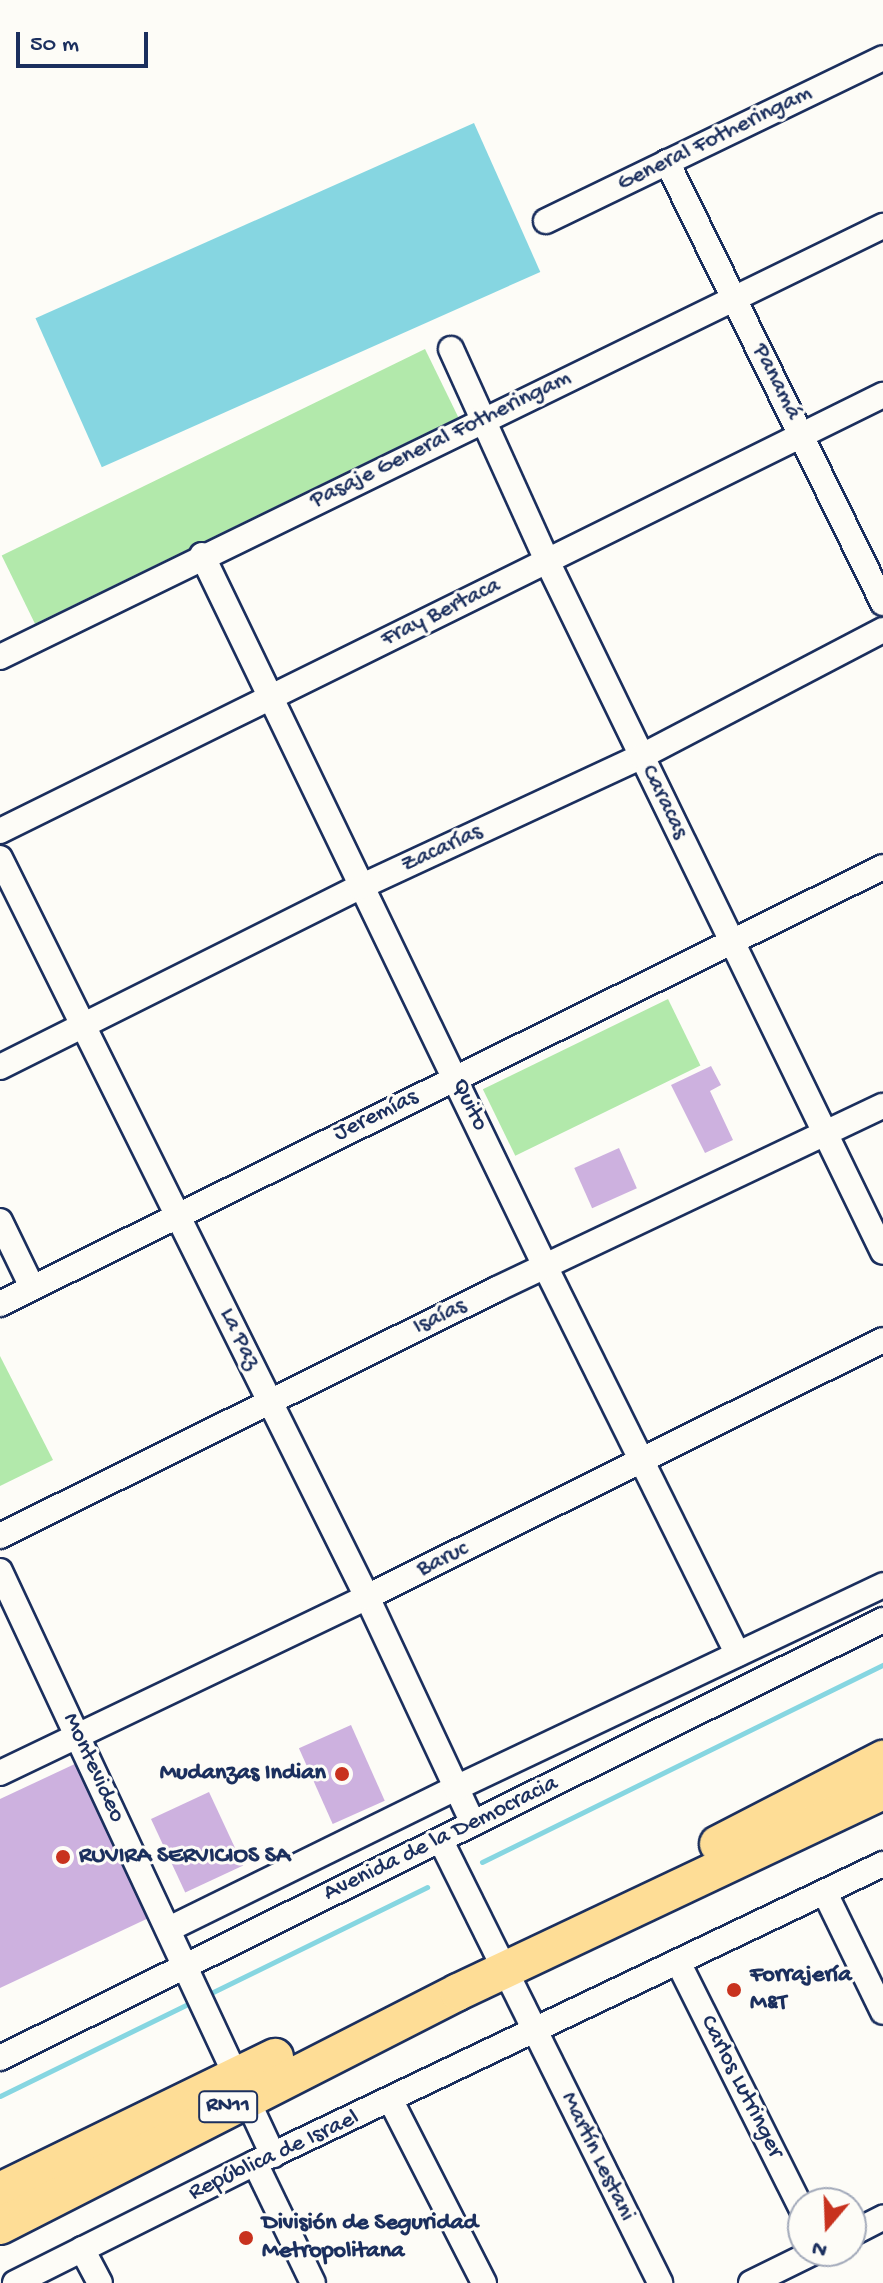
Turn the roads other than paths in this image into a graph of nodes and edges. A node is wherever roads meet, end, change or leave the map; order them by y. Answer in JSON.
{"nodes":[{"id":1,"x":883,"y":58,"type":"edge"},
{"id":2,"x":667,"y":162,"type":"junction"},
{"id":3,"x":546,"y":221,"type":"dead end"},
{"id":4,"x":883,"y":226,"type":"edge"},
{"id":5,"x":733,"y":299,"type":"junction"},
{"id":6,"x":451,"y":349,"type":"dead end"},
{"id":7,"x":883,"y":395,"type":"edge"},
{"id":8,"x":483,"y":419,"type":"junction"},
{"id":9,"x":802,"y":434,"type":"junction"},
{"id":10,"x":202,"y":555,"type":"junction"},
{"id":11,"x":547,"y":561,"type":"junction"},
{"id":12,"x":883,"y":603,"type":"edge"},
{"id":13,"x":883,"y":630,"type":"edge"},
{"id":14,"x":0,"y":657,"type":"edge"},
{"id":15,"x":270,"y":697,"type":"junction"},
{"id":16,"x":642,"y":756,"type":"junction"},
{"id":17,"x":0,"y":831,"type":"edge"},
{"id":18,"x":0,"y":858,"type":"edge"},
{"id":19,"x":883,"y":867,"type":"edge"},
{"id":20,"x":360,"y":887,"type":"junction"},
{"id":21,"x":734,"y":943,"type":"junction"},
{"id":22,"x":81,"y":1024,"type":"junction"},
{"id":23,"x":0,"y":1067,"type":"edge"},
{"id":24,"x":455,"y":1077,"type":"junction"},
{"id":25,"x":883,"y":1106,"type":"edge"},
{"id":26,"x":825,"y":1134,"type":"junction"},
{"id":27,"x":178,"y":1214,"type":"junction"},
{"id":28,"x":0,"y":1221,"type":"edge"},
{"id":29,"x":883,"y":1252,"type":"edge"},
{"id":30,"x":545,"y":1266,"type":"junction"},
{"id":31,"x":32,"y":1287,"type":"junction"},
{"id":32,"x":0,"y":1304,"type":"edge"},
{"id":33,"x":883,"y":1340,"type":"edge"},
{"id":34,"x":268,"y":1401,"type":"junction"},
{"id":35,"x":645,"y":1461,"type":"junction"},
{"id":36,"x":0,"y":1536,"type":"edge"},
{"id":37,"x":0,"y":1571,"type":"edge"},
{"id":38,"x":883,"y":1585,"type":"edge"},
{"id":39,"x":367,"y":1597,"type":"junction"},
{"id":40,"x":883,"y":1620,"type":"edge"},
{"id":41,"x":738,"y":1654,"type":"junction"},
{"id":42,"x":78,"y":1735,"type":"junction"},
{"id":43,"x":883,"y":1759,"type":"edge"},
{"id":44,"x":0,"y":1773,"type":"edge"},
{"id":45,"x":456,"y":1788,"type":"junction"},
{"id":46,"x":883,"y":1791,"type":"edge"},
{"id":47,"x":473,"y":1823,"type":"junction"},
{"id":48,"x":441,"y":1841,"type":"junction"},
{"id":49,"x":883,"y":1864,"type":"edge"},
{"id":50,"x":825,"y":1893,"type":"junction"},
{"id":51,"x":169,"y":1929,"type":"junction"},
{"id":52,"x":501,"y":1958,"type":"junction"},
{"id":53,"x":678,"y":1962,"type":"junction"},
{"id":54,"x":184,"y":1966,"type":"junction"},
{"id":55,"x":883,"y":2012,"type":"edge"},
{"id":56,"x":534,"y":2030,"type":"junction"},
{"id":57,"x":0,"y":2058,"type":"edge"},
{"id":58,"x":240,"y":2086,"type":"junction"},
{"id":59,"x":391,"y":2101,"type":"junction"},
{"id":60,"x":264,"y":2159,"type":"junction"},
{"id":61,"x":790,"y":2187,"type":"edge"},
{"id":62,"x":0,"y":2191,"type":"edge"},
{"id":63,"x":0,"y":2226,"type":"edge"},
{"id":64,"x":82,"y":2249,"type":"junction"},
{"id":65,"x":787,"y":2265,"type":"edge"},
{"id":66,"x":15,"y":2283,"type":"edge"},
{"id":67,"x":100,"y":2283,"type":"edge"},
{"id":68,"x":313,"y":2283,"type":"edge"},
{"id":69,"x":484,"y":2283,"type":"edge"},
{"id":70,"x":660,"y":2283,"type":"edge"},
{"id":71,"x":751,"y":2283,"type":"edge"}],
"edges":[{"from":1,"to":2,"type":"street","name":"General Fotheringam"},
{"from":2,"to":3,"type":"street","name":"General Fotheringam"},
{"from":2,"to":5,"type":"street","name":"Panamá"},
{"from":4,"to":5,"type":"street","name":"Pasaje General Fotheringam"},
{"from":5,"to":8,"type":"street","name":"Pasaje General Fotheringam"},
{"from":5,"to":9,"type":"street","name":"Panamá"},
{"from":6,"to":8,"type":"street","name":"Caracas"},
{"from":7,"to":9,"type":"street","name":"Fray Bertaca"},
{"from":8,"to":10,"type":"street","name":"Pasaje General Fotheringam"},
{"from":8,"to":11,"type":"street","name":"Caracas"},
{"from":9,"to":11,"type":"street","name":"Fray Bertaca"},
{"from":9,"to":12,"type":"street","name":"Panamá"},
{"from":10,"to":14,"type":"street","name":"Pasaje General Fotheringam"},
{"from":10,"to":15,"type":"street","name":"Quito"},
{"from":11,"to":15,"type":"street","name":"Fray Bertaca"},
{"from":11,"to":16,"type":"street","name":"Caracas"},
{"from":13,"to":16,"type":"street","name":"Zacarías"},
{"from":15,"to":17,"type":"street","name":"Fray Bertaca"},
{"from":15,"to":20,"type":"street","name":"Quito"},
{"from":16,"to":20,"type":"street","name":"Zacarías"},
{"from":16,"to":21,"type":"street","name":"Caracas"},
{"from":18,"to":22,"type":"street","name":"La Paz"},
{"from":19,"to":21,"type":"street","name":"Jeremías"},
{"from":20,"to":22,"type":"street","name":"Zacarías"},
{"from":20,"to":24,"type":"street","name":"Quito"},
{"from":21,"to":24,"type":"street","name":"Jeremías"},
{"from":21,"to":26,"type":"street","name":"Caracas"},
{"from":22,"to":23,"type":"street","name":"Zacarías"},
{"from":22,"to":27,"type":"street","name":"La Paz"},
{"from":24,"to":27,"type":"street","name":"Jeremías"},
{"from":24,"to":30,"type":"street","name":"Quito"},
{"from":25,"to":26,"type":"street","name":"Isaías"},
{"from":26,"to":29,"type":"street","name":"Caracas"},
{"from":26,"to":30,"type":"street","name":"Isaías"},
{"from":27,"to":31,"type":"street","name":"Jeremías"},
{"from":27,"to":34,"type":"street","name":"La Paz"},
{"from":28,"to":31,"type":"street"},
{"from":30,"to":34,"type":"street","name":"Isaías"},
{"from":30,"to":35,"type":"street","name":"Quito"},
{"from":31,"to":32,"type":"street","name":"Jeremías"},
{"from":33,"to":35,"type":"street","name":"Baruc"},
{"from":34,"to":36,"type":"street","name":"Isaías"},
{"from":34,"to":39,"type":"street","name":"La Paz"},
{"from":35,"to":39,"type":"street","name":"Baruc"},
{"from":35,"to":41,"type":"street","name":"Quito"},
{"from":37,"to":42,"type":"street","name":"Montevideo"},
{"from":38,"to":41,"type":"street"},
{"from":39,"to":42,"type":"street","name":"Baruc"},
{"from":39,"to":45,"type":"street","name":"La Paz"},
{"from":40,"to":47,"type":"street","name":"Avenida de la Democracia"},
{"from":41,"to":45,"type":"street"},
{"from":42,"to":44,"type":"street","name":"Baruc"},
{"from":42,"to":51,"type":"street","name":"Montevideo"},
{"from":43,"to":52,"type":"highway"},
{"from":45,"to":47,"type":"street","name":"La Paz"},
{"from":45,"to":51,"type":"street"},
{"from":46,"to":52,"type":"highway","number":"RN11"},
{"from":47,"to":48,"type":"street","name":"Avenida de la Democracia"},
{"from":48,"to":52,"type":"street","name":"Martín Lestani"},
{"from":48,"to":54,"type":"street","name":"Avenida de la Democracia"},
{"from":49,"to":50,"type":"street"},
{"from":50,"to":53,"type":"street"},
{"from":50,"to":55,"type":"street"},
{"from":51,"to":54,"type":"street","name":"Montevideo"},
{"from":52,"to":56,"type":"street","name":"Martín Lestani"},
{"from":52,"to":58,"type":"highway","number":"RN11"},
{"from":52,"to":58,"type":"highway","number":"RN11"},
{"from":53,"to":56,"type":"street"},
{"from":53,"to":61,"type":"street","name":"Carlos Lutringer"},
{"from":54,"to":57,"type":"street","name":"Avenida de la Democracia"},
{"from":54,"to":58,"type":"street","name":"Montevideo"},
{"from":56,"to":59,"type":"street","name":"República de Israel"},
{"from":56,"to":70,"type":"street","name":"Martín Lestani"},
{"from":58,"to":60,"type":"street","name":"Montevideo"},
{"from":58,"to":62,"type":"highway","number":"RN11"},
{"from":58,"to":63,"type":"highway","number":"RN11"},
{"from":59,"to":60,"type":"street","name":"República de Israel"},
{"from":59,"to":69,"type":"street"},
{"from":60,"to":64,"type":"street","name":"República de Israel"},
{"from":60,"to":68,"type":"street","name":"Montevideo"},
{"from":64,"to":66,"type":"street","name":"República de Israel"},
{"from":64,"to":67,"type":"street"},
{"from":65,"to":71,"type":"street"}]}
